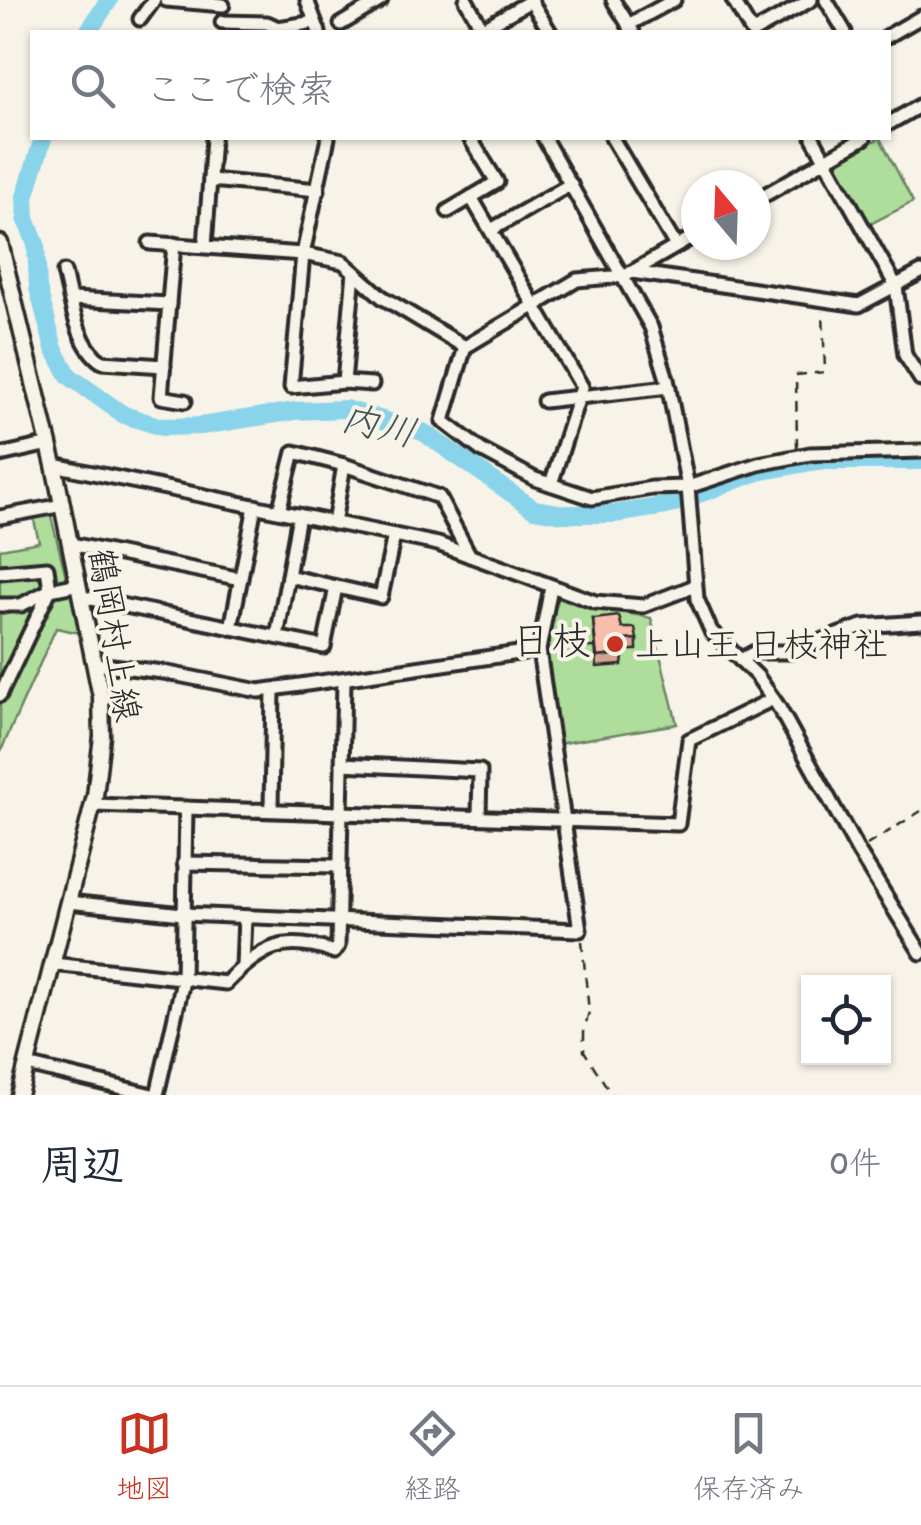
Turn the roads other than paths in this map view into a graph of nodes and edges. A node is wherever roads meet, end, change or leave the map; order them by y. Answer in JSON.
{"nodes":[{"id":1,"x":154,"y":0,"type":"edge"},
{"id":2,"x":166,"y":0,"type":"edge"},
{"id":3,"x":307,"y":0,"type":"edge"},
{"id":4,"x":382,"y":0,"type":"edge"},
{"id":5,"x":466,"y":0,"type":"edge"},
{"id":6,"x":531,"y":0,"type":"edge"},
{"id":7,"x":614,"y":0,"type":"edge"},
{"id":8,"x":674,"y":0,"type":"edge"},
{"id":9,"x":733,"y":0,"type":"edge"},
{"id":10,"x":811,"y":0,"type":"edge"},
{"id":11,"x":826,"y":0,"type":"edge"},
{"id":12,"x":223,"y":2,"type":"edge"},
{"id":13,"x":921,"y":17,"type":"edge"},
{"id":14,"x":140,"y":18,"type":"dead end"},
{"id":15,"x":341,"y":24,"type":"dead end"},
{"id":16,"x":221,"y":27,"type":"edge"},
{"id":17,"x":317,"y":27,"type":"edge"},
{"id":18,"x":631,"y":29,"type":"edge"},
{"id":19,"x":481,"y":30,"type":"edge"},
{"id":20,"x":483,"y":30,"type":"edge"},
{"id":21,"x":549,"y":30,"type":"edge"},
{"id":22,"x":752,"y":30,"type":"edge"},
{"id":23,"x":757,"y":30,"type":"edge"},
{"id":24,"x":844,"y":30,"type":"edge"},
{"id":25,"x":891,"y":34,"type":"edge"},
{"id":26,"x":921,"y":105,"type":"edge"},
{"id":27,"x":891,"y":122,"type":"edge"},
{"id":28,"x":213,"y":140,"type":"edge"},
{"id":29,"x":328,"y":140,"type":"edge"},
{"id":30,"x":471,"y":140,"type":"edge"},
{"id":31,"x":545,"y":140,"type":"edge"},
{"id":32,"x":613,"y":140,"type":"edge"},
{"id":33,"x":814,"y":140,"type":"edge"},
{"id":34,"x":861,"y":140,"type":"edge"},
{"id":35,"x":826,"y":160,"type":"junction"},
{"id":36,"x":210,"y":180,"type":"junction"},
{"id":37,"x":571,"y":184,"type":"junction"},
{"id":38,"x":318,"y":190,"type":"junction"},
{"id":39,"x":771,"y":191,"type":"edge"},
{"id":40,"x":471,"y":197,"type":"junction"},
{"id":41,"x":448,"y":211,"type":"dead end"},
{"id":42,"x":491,"y":230,"type":"junction"},
{"id":43,"x":0,"y":243,"type":"edge"},
{"id":44,"x":150,"y":243,"type":"dead end"},
{"id":45,"x":681,"y":243,"type":"edge"},
{"id":46,"x":174,"y":244,"type":"junction"},
{"id":47,"x":205,"y":246,"type":"junction"},
{"id":48,"x":676,"y":246,"type":"junction"},
{"id":49,"x":303,"y":254,"type":"junction"},
{"id":50,"x":3,"y":268,"type":"edge"},
{"id":51,"x":64,"y":272,"type":"dead end"},
{"id":52,"x":354,"y":272,"type":"junction"},
{"id":53,"x":921,"y":272,"type":"edge"},
{"id":54,"x":628,"y":274,"type":"junction"},
{"id":55,"x":896,"y":286,"type":"junction"},
{"id":56,"x":71,"y":299,"type":"junction"},
{"id":57,"x":169,"y":304,"type":"junction"},
{"id":58,"x":534,"y":306,"type":"junction"},
{"id":59,"x":465,"y":347,"type":"junction"},
{"id":60,"x":164,"y":366,"type":"junction"},
{"id":61,"x":921,"y":380,"type":"edge"},
{"id":62,"x":344,"y":382,"type":"junction"},
{"id":63,"x":372,"y":384,"type":"dead end"},
{"id":64,"x":668,"y":387,"type":"junction"},
{"id":65,"x":580,"y":397,"type":"junction"},
{"id":66,"x":544,"y":400,"type":"dead end"},
{"id":67,"x":185,"y":401,"type":"dead end"},
{"id":68,"x":49,"y":444,"type":"junction"},
{"id":69,"x":921,"y":451,"type":"edge"},
{"id":70,"x":0,"y":454,"type":"edge"},
{"id":71,"x":344,"y":465,"type":"junction"},
{"id":72,"x":54,"y":466,"type":"junction"},
{"id":73,"x":551,"y":484,"type":"junction"},
{"id":74,"x":688,"y":487,"type":"junction"},
{"id":75,"x":63,"y":505,"type":"junction"},
{"id":76,"x":255,"y":506,"type":"junction"},
{"id":77,"x":279,"y":511,"type":"junction"},
{"id":78,"x":299,"y":515,"type":"junction"},
{"id":79,"x":0,"y":517,"type":"edge"},
{"id":80,"x":334,"y":523,"type":"junction"},
{"id":81,"x":394,"y":536,"type":"junction"},
{"id":82,"x":71,"y":544,"type":"junction"},
{"id":83,"x":470,"y":556,"type":"junction"},
{"id":84,"x":0,"y":572,"type":"edge"},
{"id":85,"x":288,"y":576,"type":"junction"},
{"id":86,"x":240,"y":579,"type":"junction"},
{"id":87,"x":550,"y":586,"type":"junction"},
{"id":88,"x":695,"y":586,"type":"junction"},
{"id":89,"x":336,"y":587,"type":"junction"},
{"id":90,"x":50,"y":590,"type":"junction"},
{"id":91,"x":81,"y":591,"type":"junction"},
{"id":92,"x":0,"y":605,"type":"edge"},
{"id":93,"x":921,"y":622,"type":"edge"},
{"id":94,"x":231,"y":628,"type":"junction"},
{"id":95,"x":277,"y":637,"type":"junction"},
{"id":96,"x":539,"y":650,"type":"junction"},
{"id":97,"x":740,"y":660,"type":"junction"},
{"id":98,"x":96,"y":664,"type":"junction"},
{"id":99,"x":344,"y":681,"type":"junction"},
{"id":100,"x":273,"y":690,"type":"junction"},
{"id":101,"x":0,"y":694,"type":"edge"},
{"id":102,"x":773,"y":698,"type":"junction"},
{"id":103,"x":342,"y":764,"type":"junction"},
{"id":104,"x":92,"y":805,"type":"junction"},
{"id":105,"x":186,"y":808,"type":"junction"},
{"id":106,"x":271,"y":810,"type":"junction"},
{"id":107,"x":340,"y":812,"type":"junction"},
{"id":108,"x":479,"y":816,"type":"junction"},
{"id":109,"x":564,"y":819,"type":"junction"},
{"id":110,"x":184,"y":863,"type":"junction"},
{"id":111,"x":338,"y":866,"type":"junction"},
{"id":112,"x":68,"y":902,"type":"junction"},
{"id":113,"x":183,"y":914,"type":"junction"},
{"id":114,"x":245,"y":917,"type":"junction"},
{"id":115,"x":336,"y":921,"type":"junction"},
{"id":116,"x":921,"y":953,"type":"edge"},
{"id":117,"x":53,"y":964,"type":"junction"},
{"id":118,"x":243,"y":966,"type":"junction"},
{"id":119,"x":183,"y":980,"type":"junction"},
{"id":120,"x":27,"y":1065,"type":"junction"},
{"id":121,"x":98,"y":1089,"type":"edge"},
{"id":122,"x":20,"y":1095,"type":"edge"},
{"id":123,"x":155,"y":1095,"type":"edge"}],
"edges":[{"from":1,"to":14,"type":"street"},
{"from":2,"to":12,"type":"street"},
{"from":3,"to":17,"type":"street"},
{"from":4,"to":15,"type":"street"},
{"from":5,"to":19,"type":"street"},
{"from":6,"to":20,"type":"street"},
{"from":6,"to":21,"type":"street"},
{"from":7,"to":18,"type":"street"},
{"from":8,"to":18,"type":"street"},
{"from":9,"to":22,"type":"street"},
{"from":10,"to":23,"type":"street"},
{"from":11,"to":24,"type":"street"},
{"from":12,"to":16,"type":"street"},
{"from":13,"to":25,"type":"street"},
{"from":16,"to":17,"type":"street"},
{"from":26,"to":27,"type":"street"},
{"from":28,"to":36,"type":"street"},
{"from":29,"to":38,"type":"street"},
{"from":30,"to":40,"type":"street"},
{"from":31,"to":37,"type":"street"},
{"from":32,"to":48,"type":"street"},
{"from":33,"to":35,"type":"street"},
{"from":34,"to":35,"type":"street"},
{"from":35,"to":39,"type":"street"},
{"from":35,"to":55,"type":"street"},
{"from":36,"to":38,"type":"street"},
{"from":36,"to":47,"type":"street"},
{"from":37,"to":42,"type":"street"},
{"from":37,"to":54,"type":"street"},
{"from":38,"to":49,"type":"street"},
{"from":40,"to":41,"type":"street"},
{"from":40,"to":42,"type":"street"},
{"from":42,"to":58,"type":"street"},
{"from":43,"to":50,"type":"main road","name":"鶴岡村上線"},
{"from":44,"to":46,"type":"street"},
{"from":45,"to":48,"type":"street"},
{"from":46,"to":47,"type":"street"},
{"from":46,"to":57,"type":"street"},
{"from":47,"to":49,"type":"street"},
{"from":48,"to":54,"type":"street"},
{"from":49,"to":52,"type":"street"},
{"from":49,"to":62,"type":"street"},
{"from":50,"to":68,"type":"main road","name":"鶴岡村上線"},
{"from":51,"to":56,"type":"street"},
{"from":52,"to":59,"type":"street"},
{"from":52,"to":62,"type":"street"},
{"from":53,"to":55,"type":"street"},
{"from":54,"to":55,"type":"street"},
{"from":54,"to":58,"type":"street"},
{"from":54,"to":64,"type":"street"},
{"from":55,"to":61,"type":"street"},
{"from":56,"to":57,"type":"street"},
{"from":56,"to":60,"type":"street"},
{"from":57,"to":60,"type":"street"},
{"from":58,"to":59,"type":"street"},
{"from":58,"to":65,"type":"street"},
{"from":59,"to":73,"type":"street"},
{"from":60,"to":67,"type":"street"},
{"from":62,"to":63,"type":"street"},
{"from":64,"to":65,"type":"street"},
{"from":64,"to":74,"type":"street"},
{"from":65,"to":66,"type":"street"},
{"from":65,"to":73,"type":"street"},
{"from":68,"to":70,"type":"street"},
{"from":68,"to":72,"type":"main road","name":"鶴岡村上線"},
{"from":69,"to":74,"type":"street"},
{"from":71,"to":77,"type":"street"},
{"from":71,"to":80,"type":"street"},
{"from":71,"to":83,"type":"street"},
{"from":72,"to":75,"type":"main road","name":"鶴岡村上線"},
{"from":72,"to":76,"type":"street"},
{"from":73,"to":74,"type":"street"},
{"from":74,"to":88,"type":"street"},
{"from":75,"to":79,"type":"street"},
{"from":75,"to":82,"type":"main road","name":"鶴岡村上線"},
{"from":76,"to":77,"type":"street"},
{"from":76,"to":86,"type":"street"},
{"from":77,"to":78,"type":"street"},
{"from":78,"to":80,"type":"street"},
{"from":78,"to":85,"type":"street"},
{"from":80,"to":81,"type":"street"},
{"from":81,"to":83,"type":"street"},
{"from":81,"to":89,"type":"street"},
{"from":82,"to":86,"type":"street"},
{"from":82,"to":91,"type":"main road","name":"鶴岡村上線"},
{"from":83,"to":87,"type":"street"},
{"from":84,"to":90,"type":"street"},
{"from":85,"to":89,"type":"street"},
{"from":85,"to":95,"type":"street"},
{"from":86,"to":94,"type":"street"},
{"from":87,"to":88,"type":"street"},
{"from":87,"to":96,"type":"street"},
{"from":88,"to":97,"type":"street"},
{"from":89,"to":95,"type":"street"},
{"from":90,"to":91,"type":"street"},
{"from":90,"to":92,"type":"street"},
{"from":90,"to":101,"type":"street"},
{"from":91,"to":94,"type":"street"},
{"from":91,"to":98,"type":"main road","name":"鶴岡村上線"},
{"from":93,"to":97,"type":"street"},
{"from":94,"to":95,"type":"street"},
{"from":96,"to":99,"type":"street"},
{"from":96,"to":109,"type":"street"},
{"from":97,"to":102,"type":"street"},
{"from":98,"to":100,"type":"street"},
{"from":98,"to":104,"type":"main road","name":"鶴岡村上線"},
{"from":99,"to":100,"type":"street"},
{"from":99,"to":103,"type":"street"},
{"from":100,"to":106,"type":"street"},
{"from":102,"to":109,"type":"street"},
{"from":102,"to":116,"type":"street"},
{"from":103,"to":107,"type":"street"},
{"from":103,"to":108,"type":"street"},
{"from":104,"to":105,"type":"street"},
{"from":104,"to":112,"type":"main road","name":"鶴岡村上線"},
{"from":105,"to":106,"type":"street"},
{"from":105,"to":110,"type":"street"},
{"from":106,"to":107,"type":"street"},
{"from":107,"to":108,"type":"street"},
{"from":107,"to":111,"type":"street"},
{"from":108,"to":109,"type":"street"},
{"from":109,"to":115,"type":"street"},
{"from":110,"to":111,"type":"street"},
{"from":110,"to":113,"type":"street"},
{"from":111,"to":115,"type":"street"},
{"from":112,"to":113,"type":"street"},
{"from":112,"to":117,"type":"main road","name":"鶴岡村上線"},
{"from":113,"to":114,"type":"street"},
{"from":113,"to":119,"type":"street"},
{"from":114,"to":115,"type":"street"},
{"from":114,"to":118,"type":"street"},
{"from":115,"to":118,"type":"street"},
{"from":117,"to":119,"type":"street"},
{"from":117,"to":120,"type":"main road","name":"鶴岡村上線"},
{"from":118,"to":119,"type":"street"},
{"from":119,"to":123,"type":"street"},
{"from":120,"to":121,"type":"street"},
{"from":120,"to":122,"type":"main road","name":"鶴岡村上線"},
{"from":121,"to":123,"type":"street"}]}
